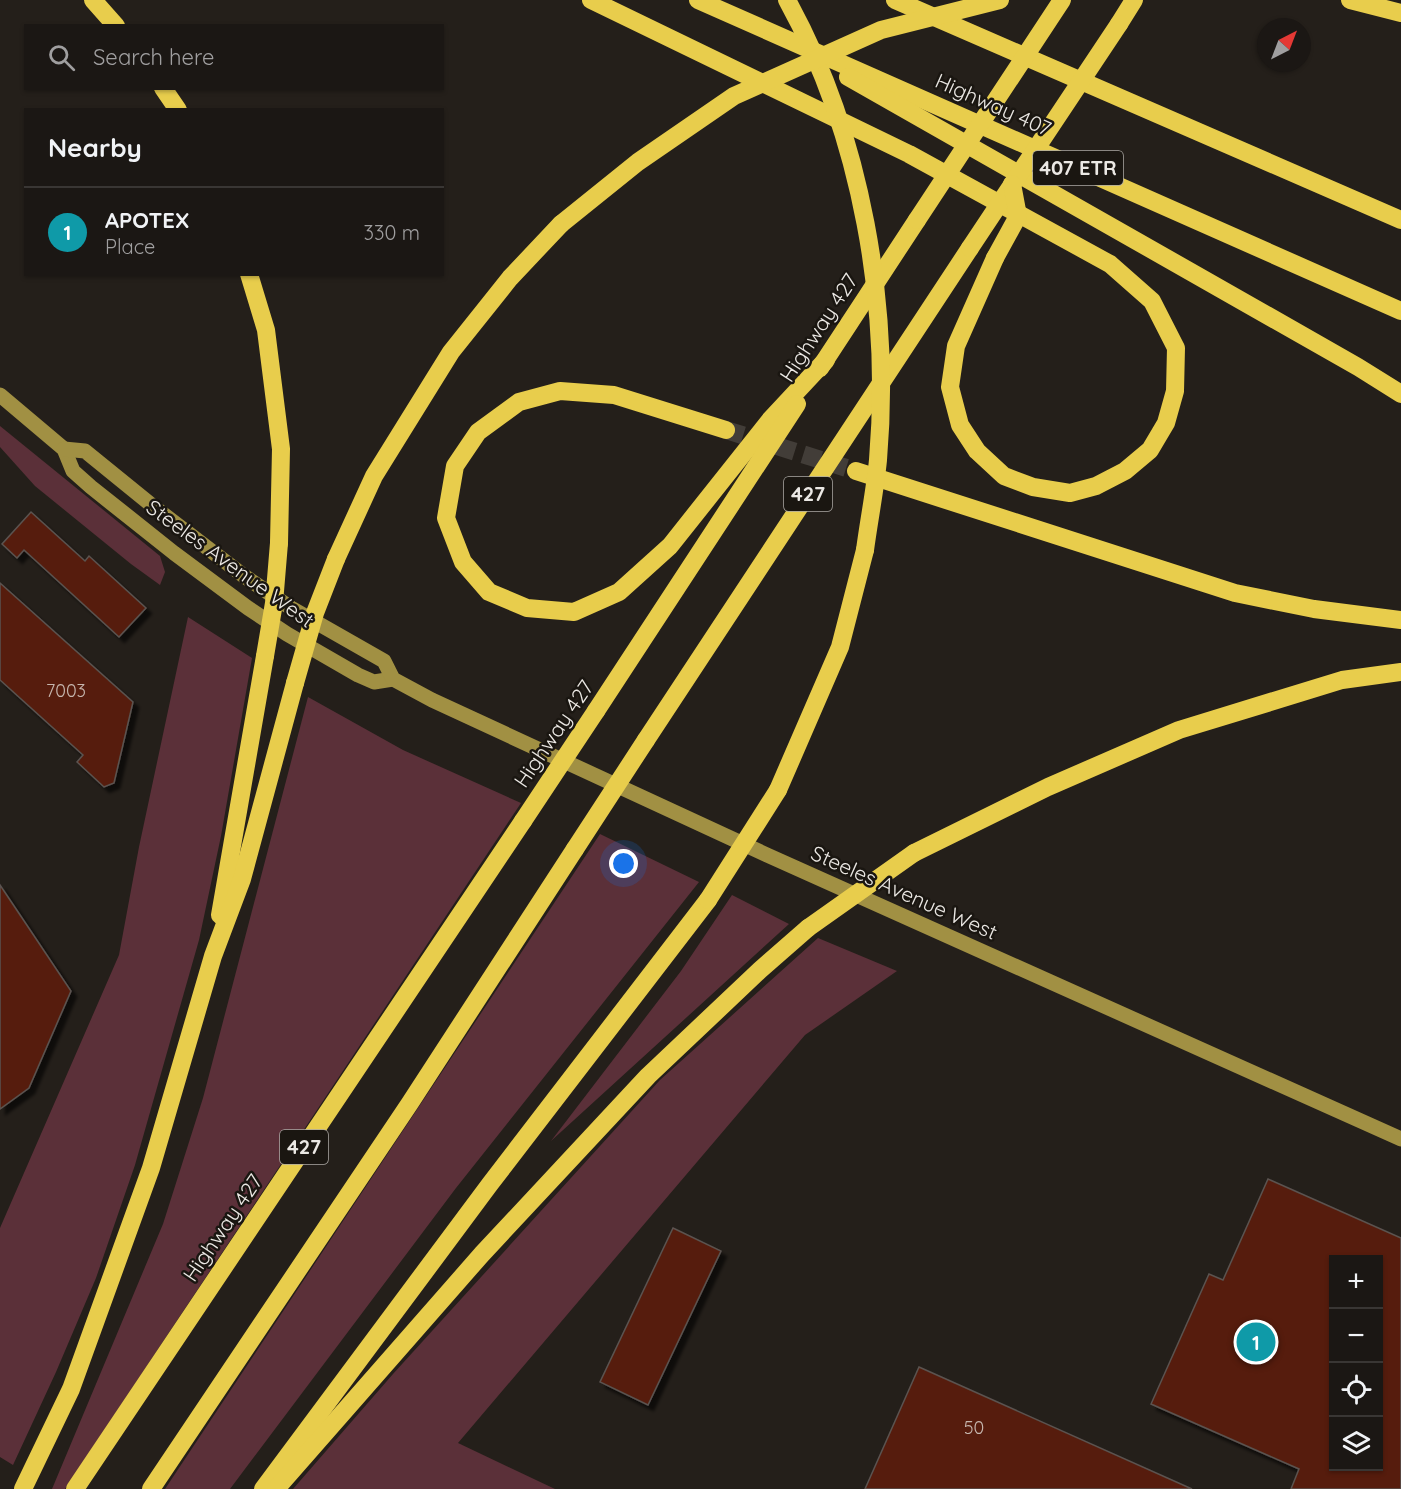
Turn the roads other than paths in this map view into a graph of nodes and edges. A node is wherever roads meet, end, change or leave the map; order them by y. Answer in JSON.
{"nodes":[{"id":1,"x":93,"y":0,"type":"edge"},
{"id":2,"x":591,"y":0,"type":"edge"},
{"id":3,"x":698,"y":0,"type":"edge"},
{"id":4,"x":787,"y":0,"type":"edge"},
{"id":5,"x":895,"y":0,"type":"edge"},
{"id":6,"x":1000,"y":0,"type":"edge"},
{"id":7,"x":1062,"y":0,"type":"edge"},
{"id":8,"x":1134,"y":0,"type":"edge"},
{"id":9,"x":1350,"y":0,"type":"edge"},
{"id":10,"x":1401,"y":13,"type":"edge"},
{"id":11,"x":114,"y":24,"type":"edge"},
{"id":12,"x":755,"y":25,"type":"junction"},
{"id":13,"x":164,"y":90,"type":"edge"},
{"id":14,"x":177,"y":108,"type":"edge"},
{"id":15,"x":1012,"y":184,"type":"junction"},
{"id":16,"x":1401,"y":220,"type":"edge"},
{"id":17,"x":250,"y":276,"type":"edge"},
{"id":18,"x":1401,"y":310,"type":"edge"},
{"id":19,"x":826,"y":360,"type":"junction"},
{"id":20,"x":1401,"y":394,"type":"edge"},
{"id":21,"x":0,"y":395,"type":"edge"},
{"id":22,"x":726,"y":430,"type":"tunnel mouth"},
{"id":23,"x":64,"y":449,"type":"junction"},
{"id":24,"x":856,"y":471,"type":"tunnel mouth"},
{"id":25,"x":1401,"y":620,"type":"edge"},
{"id":26,"x":1401,"y":672,"type":"edge"},
{"id":27,"x":393,"y":680,"type":"junction"},
{"id":28,"x":213,"y":956,"type":"junction"},
{"id":29,"x":1401,"y":1139,"type":"edge"},
{"id":30,"x":22,"y":1489,"type":"edge"},
{"id":31,"x":75,"y":1489,"type":"edge"},
{"id":32,"x":151,"y":1489,"type":"edge"},
{"id":33,"x":263,"y":1489,"type":"edge"},
{"id":34,"x":276,"y":1489,"type":"edge"}],
"edges":[{"from":1,"to":11,"type":"highway"},
{"from":2,"to":15,"type":"highway","bridge":true},
{"from":3,"to":12,"type":"highway","name":"Highway 407","number":"407 ETR"},
{"from":4,"to":33,"type":"highway","bridge":true},
{"from":5,"to":16,"type":"highway"},
{"from":6,"to":28,"type":"highway","bridge":true},
{"from":7,"to":19,"type":"highway","name":"Highway 427","number":"427","bridge":true},
{"from":8,"to":15,"type":"highway","number":"427","bridge":true},
{"from":9,"to":10,"type":"highway"},
{"from":12,"to":18,"type":"highway","name":"Highway 407","number":"407 ETR"},
{"from":12,"to":20,"type":"highway"},
{"from":13,"to":14,"type":"highway"},
{"from":15,"to":32,"type":"highway","number":"427","bridge":true},
{"from":17,"to":28,"type":"highway","bridge":true},
{"from":19,"to":22,"type":"highway"},
{"from":19,"to":31,"type":"highway","name":"Highway 427","number":"427","bridge":true},
{"from":21,"to":23,"type":"main road","name":"Steeles Avenue West"},
{"from":23,"to":27,"type":"main road","name":"Steeles Avenue West"},
{"from":23,"to":27,"type":"main road","name":"Steeles Avenue West"},
{"from":24,"to":25,"type":"highway"},
{"from":26,"to":34,"type":"highway","bridge":true},
{"from":27,"to":29,"type":"main road","name":"Steeles Avenue West"},
{"from":28,"to":30,"type":"highway"}]}
